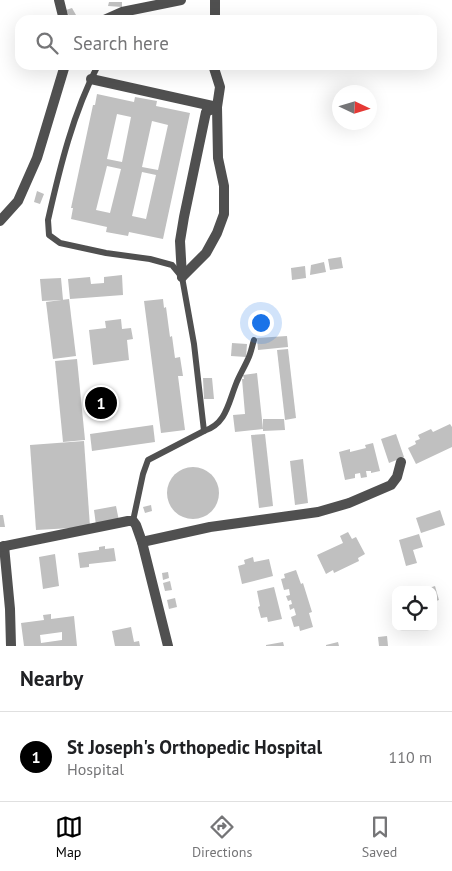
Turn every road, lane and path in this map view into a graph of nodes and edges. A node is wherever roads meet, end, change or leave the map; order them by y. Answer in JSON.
{"nodes":[{"id":1,"x":60,"y":0,"type":"edge"},
{"id":2,"x":180,"y":0,"type":"edge"},
{"id":3,"x":215,"y":0,"type":"edge"},
{"id":4,"x":63,"y":15,"type":"edge"},
{"id":5,"x":115,"y":15,"type":"edge"},
{"id":6,"x":215,"y":15,"type":"edge"},
{"id":7,"x":63,"y":70,"type":"edge"},
{"id":8,"x":95,"y":70,"type":"edge"},
{"id":9,"x":215,"y":70,"type":"edge"},
{"id":10,"x":91,"y":78,"type":"junction"},
{"id":11,"x":217,"y":107,"type":"junction"},
{"id":12,"x":0,"y":221,"type":"edge"},
{"id":13,"x":182,"y":277,"type":"junction"},
{"id":14,"x":254,"y":340,"type":"dead end"},
{"id":15,"x":204,"y":431,"type":"junction"},
{"id":16,"x":401,"y":462,"type":"dead end"},
{"id":17,"x":133,"y":521,"type":"junction"},
{"id":18,"x":142,"y":542,"type":"junction"},
{"id":19,"x":2,"y":547,"type":"edge"},
{"id":20,"x":11,"y":646,"type":"edge"},
{"id":21,"x":168,"y":646,"type":"edge"}],
"edges":[{"from":1,"to":4,"type":"street"},
{"from":2,"to":5,"type":"street"},
{"from":3,"to":6,"type":"street"},
{"from":7,"to":12,"type":"street"},
{"from":8,"to":10,"type":"lane"},
{"from":9,"to":11,"type":"street"},
{"from":10,"to":11,"type":"street"},
{"from":10,"to":13,"type":"lane"},
{"from":11,"to":13,"type":"street"},
{"from":11,"to":13,"type":"street"},
{"from":13,"to":15,"type":"lane"},
{"from":14,"to":15,"type":"lane"},
{"from":15,"to":17,"type":"lane"},
{"from":16,"to":18,"type":"street"},
{"from":17,"to":18,"type":"street"},
{"from":17,"to":19,"type":"street"},
{"from":18,"to":21,"type":"street"},
{"from":19,"to":20,"type":"street"}]}
